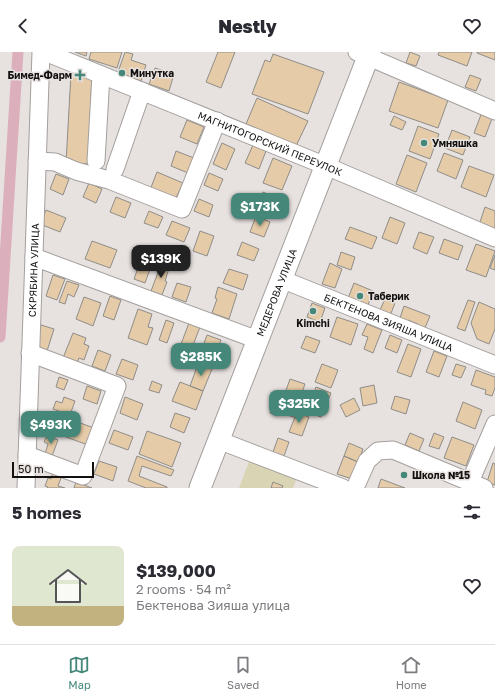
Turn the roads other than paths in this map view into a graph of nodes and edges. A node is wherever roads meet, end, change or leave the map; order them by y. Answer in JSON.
{"nodes":[{"id":1,"x":41,"y":52,"type":"edge"},
{"id":2,"x":44,"y":52,"type":"edge"},
{"id":3,"x":365,"y":54,"type":"edge"},
{"id":4,"x":101,"y":75,"type":"junction"},
{"id":5,"x":142,"y":91,"type":"junction"},
{"id":6,"x":495,"y":111,"type":"edge"},
{"id":7,"x":217,"y":121,"type":"junction"},
{"id":8,"x":37,"y":161,"type":"junction"},
{"id":9,"x":96,"y":161,"type":"dead end"},
{"id":10,"x":326,"y":166,"type":"junction"},
{"id":11,"x":115,"y":169,"type":"dead end"},
{"id":12,"x":495,"y":238,"type":"edge"},
{"id":13,"x":34,"y":257,"type":"junction"},
{"id":14,"x":282,"y":279,"type":"junction"},
{"id":15,"x":258,"y":340,"type":"junction"},
{"id":16,"x":30,"y":353,"type":"junction"},
{"id":17,"x":495,"y":365,"type":"edge"},
{"id":18,"x":495,"y":424,"type":"edge"},
{"id":19,"x":218,"y":440,"type":"junction"},
{"id":20,"x":27,"y":455,"type":"junction"},
{"id":21,"x":477,"y":485,"type":"edge"},
{"id":22,"x":26,"y":488,"type":"edge"},
{"id":23,"x":200,"y":488,"type":"edge"},
{"id":24,"x":343,"y":488,"type":"edge"},
{"id":25,"x":355,"y":488,"type":"edge"}],
"edges":[{"from":1,"to":8,"type":"street","name":"СКРЯБИНА УЛИЦА"},
{"from":2,"to":4,"type":"street","name":"МАГНИТОГОРСКИЙ ПЕРЕУЛОК"},
{"from":3,"to":6,"type":"street"},
{"from":3,"to":10,"type":"main road","name":"МЕДЕРОВА УЛИЦА"},
{"from":4,"to":5,"type":"street","name":"МАГНИТОГОРСКИЙ ПЕРЕУЛОК"},
{"from":4,"to":9,"type":"street"},
{"from":5,"to":7,"type":"street","name":"МАГНИТОГОРСКИЙ ПЕРЕУЛОК"},
{"from":5,"to":11,"type":"street"},
{"from":7,"to":8,"type":"street"},
{"from":7,"to":10,"type":"street","name":"МАГНИТОГОРСКИЙ ПЕРЕУЛОК"},
{"from":8,"to":13,"type":"street","name":"СКРЯБИНА УЛИЦА"},
{"from":10,"to":12,"type":"street","name":"МАГНИТОГОРСКИЙ ПЕРЕУЛОК"},
{"from":10,"to":14,"type":"main road","name":"МЕДЕРОВА УЛИЦА"},
{"from":13,"to":15,"type":"street"},
{"from":13,"to":16,"type":"street","name":"СКРЯБИНА УЛИЦА"},
{"from":14,"to":15,"type":"main road","name":"МЕДЕРОВА УЛИЦА"},
{"from":14,"to":17,"type":"street","name":"БЕКТЕНОВА ЗИЯША УЛИЦА"},
{"from":15,"to":19,"type":"main road","name":"МЕДЕРОВА УЛИЦА"},
{"from":16,"to":20,"type":"street","name":"СКРЯБИНА УЛИЦА"},
{"from":16,"to":20,"type":"street"},
{"from":18,"to":21,"type":"street"},
{"from":19,"to":23,"type":"main road","name":"МЕДЕРОВА УЛИЦА"},
{"from":19,"to":24,"type":"street"},
{"from":20,"to":22,"type":"street","name":"СКРЯБИНА УЛИЦА"},
{"from":21,"to":25,"type":"street"}]}
